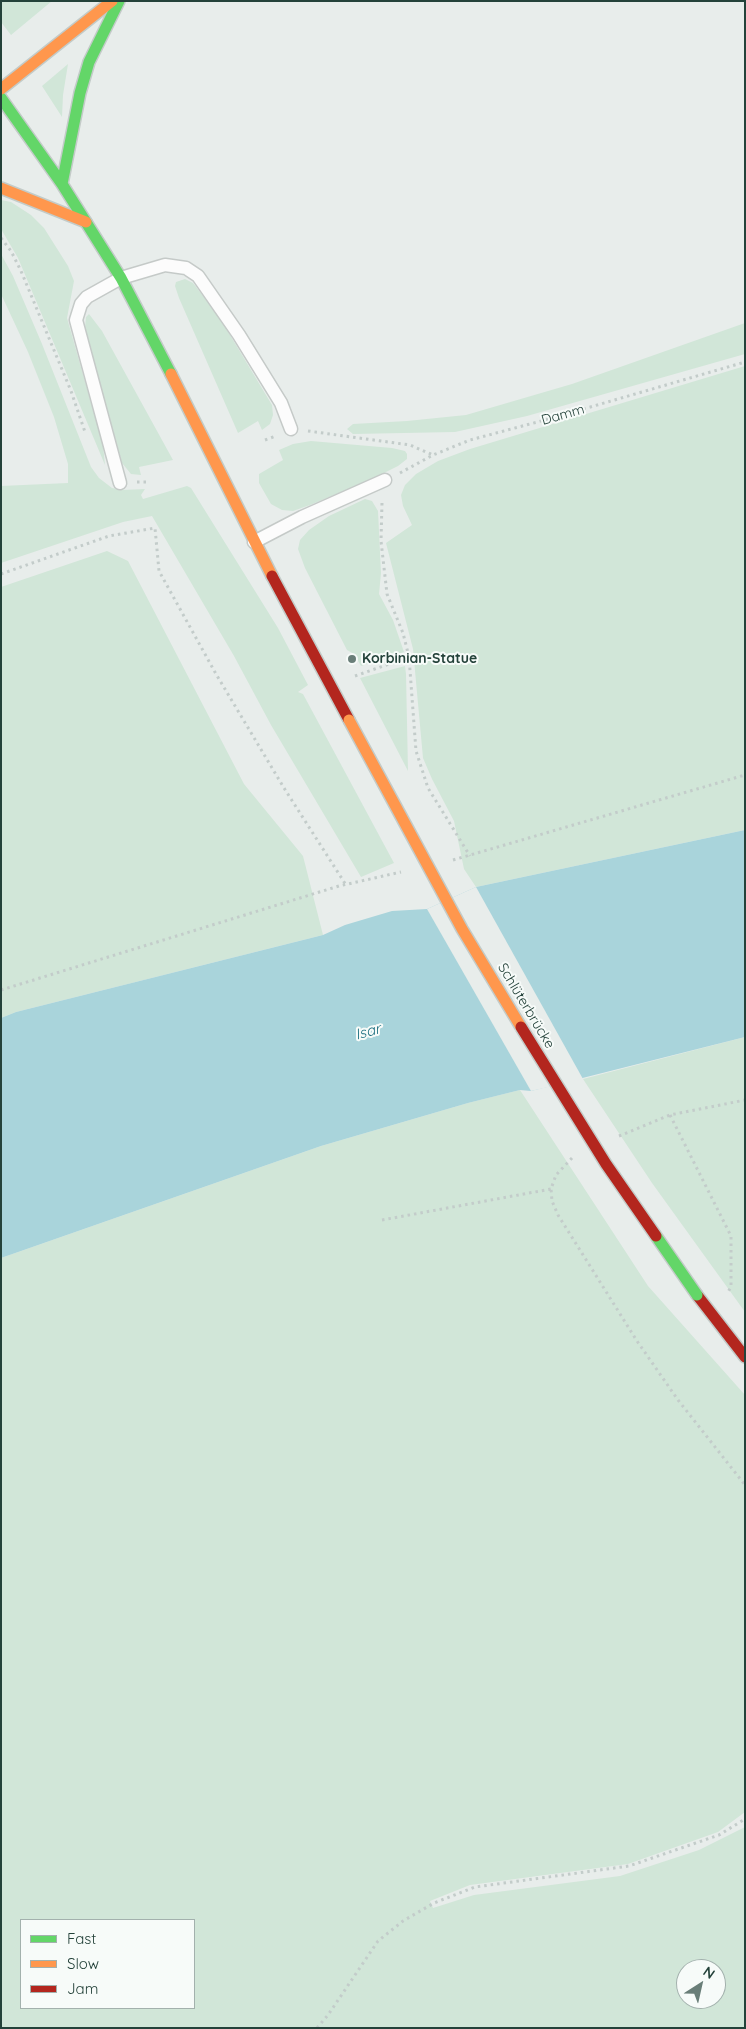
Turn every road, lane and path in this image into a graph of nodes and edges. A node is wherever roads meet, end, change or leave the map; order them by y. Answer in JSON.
{"nodes":[{"id":1,"x":112,"y":1,"type":"edge"},
{"id":2,"x":120,"y":1,"type":"edge"},
{"id":3,"x":1,"y":89,"type":"edge"},
{"id":4,"x":1,"y":98,"type":"edge"},
{"id":5,"x":62,"y":184,"type":"junction"},
{"id":6,"x":1,"y":188,"type":"edge"},
{"id":7,"x":86,"y":222,"type":"junction"},
{"id":8,"x":1,"y":238,"type":"edge"},
{"id":9,"x":121,"y":278,"type":"junction"},
{"id":10,"x":745,"y":362,"type":"edge"},
{"id":11,"x":291,"y":429,"type":"joint"},
{"id":12,"x":85,"y":433,"type":"dead end"},
{"id":13,"x":433,"y":455,"type":"junction"},
{"id":14,"x":385,"y":480,"type":"junction"},
{"id":15,"x":148,"y":482,"type":"dead end"},
{"id":16,"x":120,"y":483,"type":"joint"},
{"id":17,"x":254,"y":542,"type":"junction"},
{"id":18,"x":1,"y":574,"type":"edge"},
{"id":19,"x":409,"y":657,"type":"junction"},
{"id":20,"x":352,"y":677,"type":"dead end"},
{"id":21,"x":745,"y":775,"type":"edge"},
{"id":22,"x":470,"y":856,"type":"junction"},
{"id":23,"x":451,"y":860,"type":"dead end"},
{"id":24,"x":403,"y":871,"type":"dead end"},
{"id":25,"x":346,"y":885,"type":"junction"},
{"id":26,"x":1,"y":990,"type":"edge"},
{"id":27,"x":670,"y":1115,"type":"dead end"},
{"id":28,"x":550,"y":1189,"type":"dead end"},
{"id":29,"x":382,"y":1220,"type":"dead end"},
{"id":30,"x":726,"y":1297,"type":"dead end"},
{"id":31,"x":745,"y":1357,"type":"edge"},
{"id":32,"x":745,"y":1819,"type":"edge"},
{"id":33,"x":317,"y":2028,"type":"edge"}],
"edges":[{"from":1,"to":3,"type":"main road"},
{"from":2,"to":5,"type":"main road"},
{"from":4,"to":5,"type":"main road","name":"Schlüterbrücke"},
{"from":5,"to":7,"type":"main road","name":"Schlüterbrücke"},
{"from":6,"to":7,"type":"main road"},
{"from":7,"to":9,"type":"main road","name":"Schlüterbrücke"},
{"from":8,"to":12,"type":"path"},
{"from":9,"to":11,"type":"lane"},
{"from":9,"to":16,"type":"lane"},
{"from":9,"to":17,"type":"main road","name":"Schlüterbrücke"},
{"from":10,"to":13,"type":"path","name":"Damm"},
{"from":11,"to":13,"type":"path"},
{"from":13,"to":14,"type":"path","name":"Damm"},
{"from":14,"to":17,"type":"lane"},
{"from":14,"to":19,"type":"path"},
{"from":15,"to":16,"type":"path"},
{"from":17,"to":31,"type":"main road","name":"Schlüterbrücke","bridge":true},
{"from":18,"to":25,"type":"path"},
{"from":19,"to":20,"type":"path"},
{"from":19,"to":22,"type":"path"},
{"from":21,"to":22,"type":"path"},
{"from":22,"to":23,"type":"path"},
{"from":24,"to":25,"type":"path"},
{"from":25,"to":26,"type":"path"},
{"from":27,"to":30,"type":"path"},
{"from":28,"to":29,"type":"path"},
{"from":32,"to":33,"type":"path"}]}
